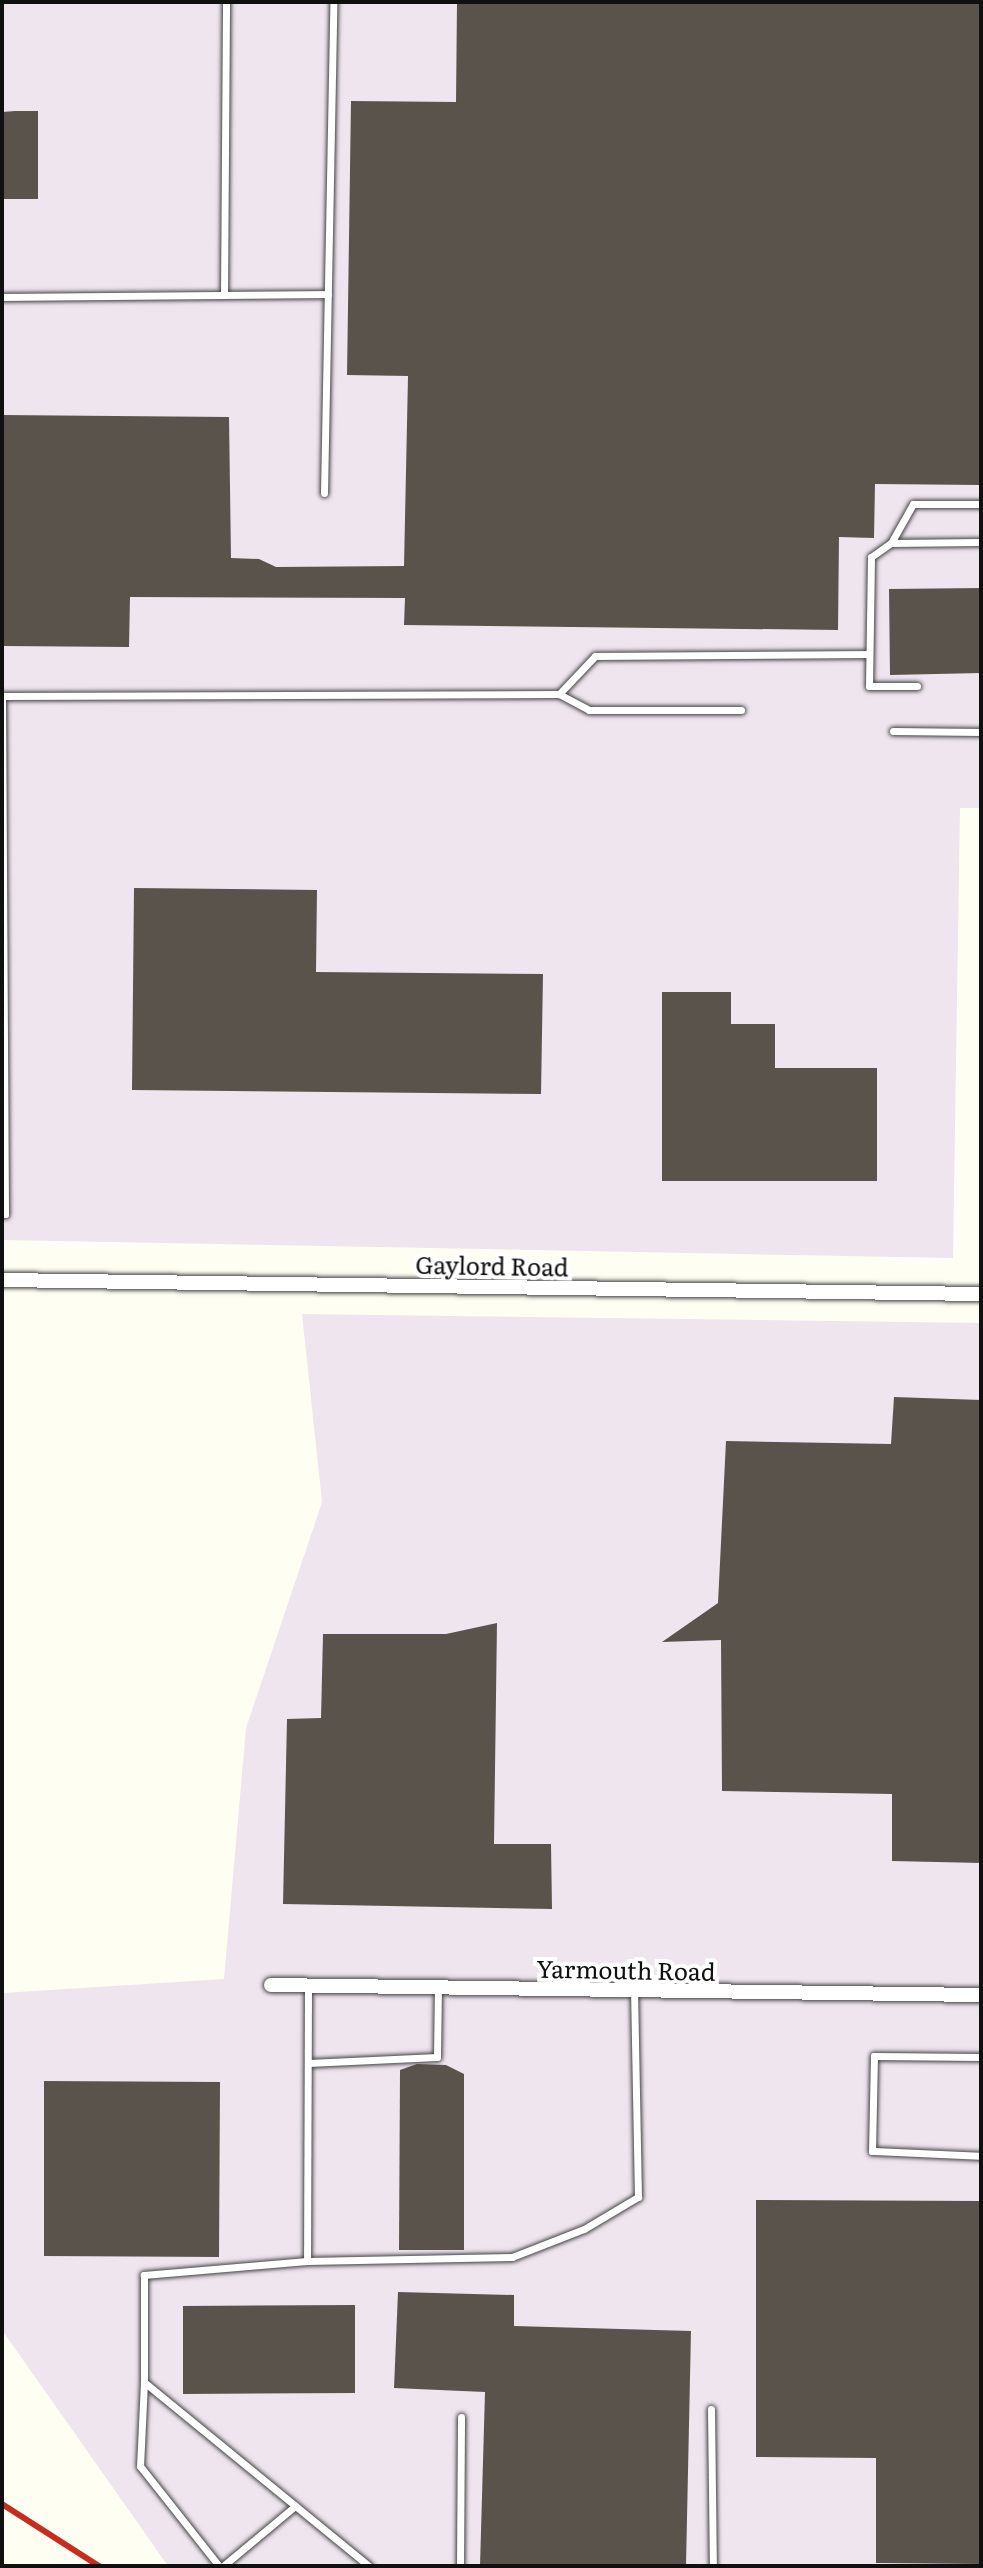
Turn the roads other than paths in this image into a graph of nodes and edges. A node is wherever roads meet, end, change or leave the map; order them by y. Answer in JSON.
{"nodes":[{"id":1,"x":226,"y":2,"type":"edge"},
{"id":2,"x":333,"y":2,"type":"edge"},
{"id":3,"x":328,"y":294,"type":"junction"},
{"id":4,"x":224,"y":295,"type":"junction"},
{"id":5,"x":2,"y":297,"type":"edge"},
{"id":6,"x":324,"y":493,"type":"dead end"},
{"id":7,"x":981,"y":504,"type":"edge"},
{"id":8,"x":981,"y":542,"type":"edge"},
{"id":9,"x":891,"y":543,"type":"junction"},
{"id":10,"x":869,"y":654,"type":"junction"},
{"id":11,"x":917,"y":686,"type":"dead end"},
{"id":12,"x":559,"y":694,"type":"junction"},
{"id":13,"x":2,"y":696,"type":"edge"},
{"id":14,"x":741,"y":710,"type":"dead end"},
{"id":15,"x":893,"y":731,"type":"dead end"},
{"id":16,"x":981,"y":732,"type":"edge"},
{"id":17,"x":2,"y":1214,"type":"edge"},
{"id":18,"x":2,"y":1280,"type":"edge"},
{"id":19,"x":981,"y":1294,"type":"edge"},
{"id":20,"x":271,"y":1985,"type":"dead end"},
{"id":21,"x":308,"y":1986,"type":"junction"},
{"id":22,"x":438,"y":1989,"type":"junction"},
{"id":23,"x":634,"y":1991,"type":"junction"},
{"id":24,"x":981,"y":1995,"type":"edge"},
{"id":25,"x":981,"y":2057,"type":"edge"},
{"id":26,"x":308,"y":2063,"type":"junction"},
{"id":27,"x":981,"y":2156,"type":"edge"},
{"id":28,"x":307,"y":2261,"type":"junction"},
{"id":29,"x":144,"y":2382,"type":"junction"},
{"id":30,"x":711,"y":2409,"type":"dead end"},
{"id":31,"x":461,"y":2417,"type":"dead end"},
{"id":32,"x":295,"y":2506,"type":"junction"},
{"id":33,"x":221,"y":2566,"type":"edge"},
{"id":34,"x":369,"y":2566,"type":"edge"},
{"id":35,"x":460,"y":2566,"type":"edge"},
{"id":36,"x":713,"y":2566,"type":"edge"}],
"edges":[{"from":1,"to":4,"type":"lane"},
{"from":2,"to":3,"type":"lane"},
{"from":3,"to":4,"type":"lane"},
{"from":3,"to":6,"type":"lane"},
{"from":4,"to":5,"type":"lane"},
{"from":7,"to":9,"type":"lane"},
{"from":8,"to":9,"type":"lane"},
{"from":9,"to":10,"type":"lane"},
{"from":10,"to":11,"type":"lane"},
{"from":10,"to":12,"type":"lane"},
{"from":12,"to":13,"type":"lane"},
{"from":12,"to":14,"type":"lane"},
{"from":13,"to":17,"type":"lane"},
{"from":15,"to":16,"type":"lane"},
{"from":18,"to":19,"type":"street","name":"Gaylord Road"},
{"from":20,"to":21,"type":"street","name":"Yarmouth Road"},
{"from":21,"to":22,"type":"street","name":"Yarmouth Road"},
{"from":21,"to":26,"type":"lane"},
{"from":22,"to":23,"type":"street","name":"Yarmouth Road"},
{"from":22,"to":26,"type":"lane"},
{"from":23,"to":24,"type":"street","name":"Yarmouth Road"},
{"from":23,"to":28,"type":"lane"},
{"from":25,"to":27,"type":"lane"},
{"from":26,"to":28,"type":"lane"},
{"from":28,"to":29,"type":"lane"},
{"from":29,"to":32,"type":"lane"},
{"from":29,"to":33,"type":"lane"},
{"from":30,"to":36,"type":"lane"},
{"from":31,"to":35,"type":"lane"},
{"from":32,"to":33,"type":"lane"},
{"from":32,"to":34,"type":"lane"}]}
